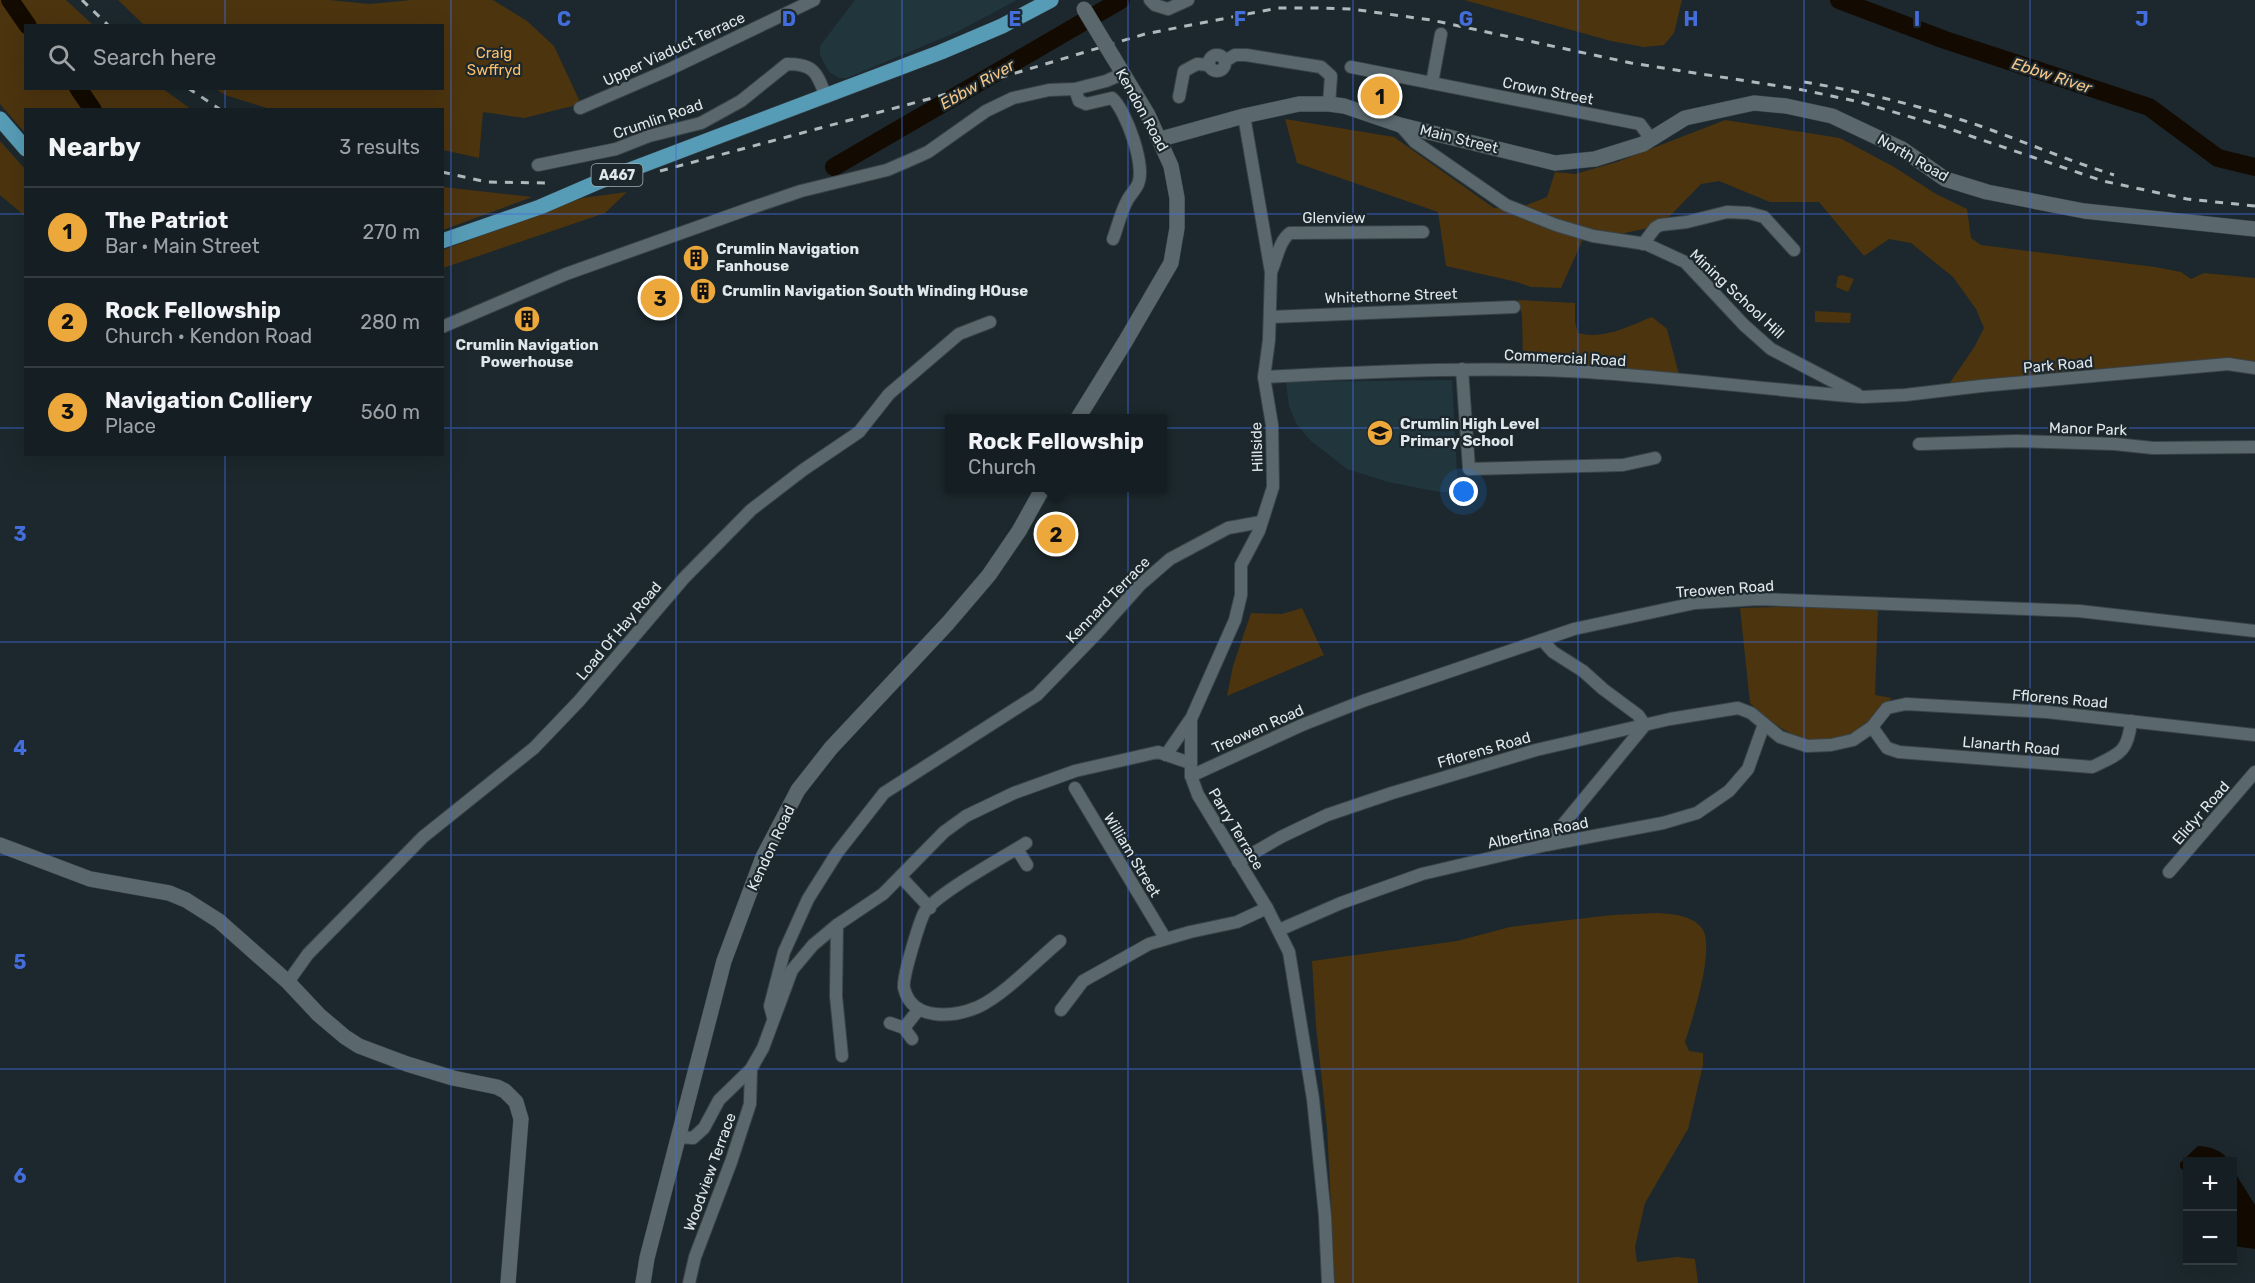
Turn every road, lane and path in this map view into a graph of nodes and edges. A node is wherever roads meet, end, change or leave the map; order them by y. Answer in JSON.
{"nodes":[{"id":1,"x":814,"y":0,"type":"edge"},
{"id":2,"x":1030,"y":0,"type":"edge"},
{"id":3,"x":1051,"y":0,"type":"edge"},
{"id":4,"x":1150,"y":0,"type":"edge"},
{"id":5,"x":1188,"y":0,"type":"edge"},
{"id":6,"x":1082,"y":4,"type":"edge"},
{"id":7,"x":1002,"y":26,"type":"junction"},
{"id":8,"x":1441,"y":34,"type":"dead end"},
{"id":9,"x":1351,"y":67,"type":"dead end"},
{"id":10,"x":1122,"y":74,"type":"junction"},
{"id":11,"x":1432,"y":83,"type":"junction"},
{"id":12,"x":1075,"y":89,"type":"junction"},
{"id":13,"x":826,"y":97,"type":"junction"},
{"id":14,"x":1179,"y":97,"type":"dead end"},
{"id":15,"x":1329,"y":104,"type":"junction"},
{"id":16,"x":580,"y":108,"type":"dead end"},
{"id":17,"x":1244,"y":116,"type":"junction"},
{"id":18,"x":0,"y":119,"type":"edge"},
{"id":19,"x":1400,"y":125,"type":"junction"},
{"id":20,"x":1161,"y":139,"type":"junction"},
{"id":21,"x":1651,"y":139,"type":"junction"},
{"id":22,"x":24,"y":147,"type":"edge"},
{"id":23,"x":538,"y":165,"type":"dead end"},
{"id":24,"x":2255,"y":229,"type":"edge"},
{"id":25,"x":1424,"y":232,"type":"dead end"},
{"id":26,"x":1113,"y":238,"type":"dead end"},
{"id":27,"x":444,"y":240,"type":"edge"},
{"id":28,"x":1643,"y":244,"type":"junction"},
{"id":29,"x":1794,"y":249,"type":"dead end"},
{"id":30,"x":1271,"y":272,"type":"junction"},
{"id":31,"x":1514,"y":307,"type":"dead end"},
{"id":32,"x":1270,"y":317,"type":"junction"},
{"id":33,"x":990,"y":322,"type":"dead end"},
{"id":34,"x":444,"y":326,"type":"edge"},
{"id":35,"x":2255,"y":368,"type":"edge"},
{"id":36,"x":1462,"y":369,"type":"junction"},
{"id":37,"x":1264,"y":377,"type":"junction"},
{"id":38,"x":1863,"y":397,"type":"junction"},
{"id":39,"x":1080,"y":414,"type":"edge"},
{"id":40,"x":1919,"y":444,"type":"dead end"},
{"id":41,"x":2255,"y":447,"type":"edge"},
{"id":42,"x":1655,"y":458,"type":"dead end"},
{"id":43,"x":1041,"y":492,"type":"edge"},
{"id":44,"x":1261,"y":522,"type":"junction"},
{"id":45,"x":2255,"y":631,"type":"edge"},
{"id":46,"x":1542,"y":640,"type":"junction"},
{"id":47,"x":1191,"y":719,"type":"junction"},
{"id":48,"x":2131,"y":721,"type":"junction"},
{"id":49,"x":1764,"y":724,"type":"junction"},
{"id":50,"x":1645,"y":725,"type":"junction"},
{"id":51,"x":1872,"y":727,"type":"junction"},
{"id":52,"x":2255,"y":735,"type":"edge"},
{"id":53,"x":1166,"y":755,"type":"junction"},
{"id":54,"x":1190,"y":763,"type":"junction"},
{"id":55,"x":2255,"y":772,"type":"edge"},
{"id":56,"x":1191,"y":776,"type":"junction"},
{"id":57,"x":1075,"y":788,"type":"dead end"},
{"id":58,"x":0,"y":845,"type":"edge"},
{"id":59,"x":1546,"y":845,"type":"junction"},
{"id":60,"x":1238,"y":862,"type":"junction"},
{"id":61,"x":1027,"y":865,"type":"dead end"},
{"id":62,"x":2169,"y":872,"type":"dead end"},
{"id":63,"x":901,"y":877,"type":"junction"},
{"id":64,"x":930,"y":908,"type":"junction"},
{"id":65,"x":1267,"y":908,"type":"junction"},
{"id":66,"x":837,"y":925,"type":"junction"},
{"id":67,"x":1279,"y":930,"type":"junction"},
{"id":68,"x":1165,"y":938,"type":"junction"},
{"id":69,"x":1060,"y":940,"type":"dead end"},
{"id":70,"x":288,"y":982,"type":"junction"},
{"id":71,"x":919,"y":1009,"type":"junction"},
{"id":72,"x":1061,"y":1010,"type":"dead end"},
{"id":73,"x":773,"y":1017,"type":"junction"},
{"id":74,"x":890,"y":1023,"type":"dead end"},
{"id":75,"x":904,"y":1028,"type":"junction"},
{"id":76,"x":912,"y":1040,"type":"dead end"},
{"id":77,"x":842,"y":1056,"type":"dead end"},
{"id":78,"x":751,"y":1069,"type":"junction"},
{"id":79,"x":678,"y":1137,"type":"junction"},
{"id":80,"x":508,"y":1283,"type":"edge"},
{"id":81,"x":643,"y":1283,"type":"edge"},
{"id":82,"x":689,"y":1283,"type":"edge"},
{"id":83,"x":1328,"y":1283,"type":"edge"}],
"edges":[{"from":1,"to":16,"type":"street","name":"Upper Viaduct Terrace"},
{"from":2,"to":7,"type":"main road","number":"A467"},
{"from":3,"to":7,"type":"main road","number":"A467"},
{"from":4,"to":5,"type":"street"},
{"from":6,"to":10,"type":"street","name":"Kendon Road","bridge":true},
{"from":7,"to":13,"type":"main road","number":"A467"},
{"from":8,"to":11,"type":"street"},
{"from":9,"to":11,"type":"street","name":"Crown Street"},
{"from":10,"to":12,"type":"street"},
{"from":10,"to":20,"type":"street","name":"Kendon Road"},
{"from":11,"to":21,"type":"street","name":"Crown Street"},
{"from":12,"to":26,"type":"street"},
{"from":12,"to":34,"type":"street"},
{"from":13,"to":23,"type":"street","name":"Crumlin Road"},
{"from":13,"to":27,"type":"main road","number":"A467"},
{"from":14,"to":15,"type":"street"},
{"from":15,"to":17,"type":"street","name":"Main Street"},
{"from":15,"to":19,"type":"street","name":"Main Street"},
{"from":17,"to":20,"type":"street","name":"Main Street"},
{"from":17,"to":30,"type":"street","name":"Hillside"},
{"from":18,"to":22,"type":"main road"},
{"from":19,"to":21,"type":"street","name":"Main Street"},
{"from":19,"to":28,"type":"street","name":"Mining School Hill"},
{"from":20,"to":39,"type":"street","name":"Kendon Road"},
{"from":21,"to":24,"type":"street","name":"North Road"},
{"from":25,"to":30,"type":"street","name":"Glenview"},
{"from":28,"to":29,"type":"street"},
{"from":28,"to":38,"type":"street","name":"Mining School Hill"},
{"from":30,"to":32,"type":"street","name":"Hillside"},
{"from":31,"to":32,"type":"street","name":"Whitethorne Street"},
{"from":32,"to":37,"type":"street","name":"Hillside"},
{"from":33,"to":70,"type":"street","name":"Load Of Hay Road"},
{"from":35,"to":38,"type":"street","name":"Park Road"},
{"from":36,"to":37,"type":"street","name":"Commercial Road"},
{"from":36,"to":38,"type":"street","name":"Commercial Road"},
{"from":36,"to":42,"type":"street"},
{"from":37,"to":44,"type":"street","name":"Hillside"},
{"from":40,"to":41,"type":"street","name":"Manor Park"},
{"from":43,"to":79,"type":"street","name":"Kendon Road"},
{"from":44,"to":47,"type":"street","name":"Hillside"},
{"from":44,"to":73,"type":"street","name":"Kennard Terrace"},
{"from":45,"to":46,"type":"street","name":"Treowen Road"},
{"from":46,"to":50,"type":"street"},
{"from":46,"to":56,"type":"street","name":"Treowen Road"},
{"from":47,"to":53,"type":"street"},
{"from":47,"to":54,"type":"street","name":"Hillside"},
{"from":48,"to":51,"type":"street","name":"Fflorens Road"},
{"from":48,"to":51,"type":"street","name":"Llanarth Road"},
{"from":48,"to":52,"type":"street","name":"Fflorens Road"},
{"from":49,"to":50,"type":"street","name":"Fflorens Road"},
{"from":49,"to":51,"type":"street","name":"Fflorens Road"},
{"from":49,"to":59,"type":"street","name":"Albertina Road"},
{"from":50,"to":59,"type":"street"},
{"from":50,"to":60,"type":"street","name":"Fflorens Road"},
{"from":53,"to":54,"type":"street"},
{"from":53,"to":63,"type":"street"},
{"from":54,"to":56,"type":"street","name":"Parry Terrace"},
{"from":55,"to":62,"type":"street","name":"Elidyr Road"},
{"from":56,"to":60,"type":"street","name":"Parry Terrace"},
{"from":57,"to":68,"type":"street","name":"William Street"},
{"from":58,"to":70,"type":"street"},
{"from":59,"to":67,"type":"street","name":"Albertina Road"},
{"from":60,"to":65,"type":"street","name":"Parry Terrace"},
{"from":61,"to":64,"type":"street"},
{"from":63,"to":64,"type":"street"},
{"from":63,"to":66,"type":"street"},
{"from":64,"to":71,"type":"street"},
{"from":65,"to":67,"type":"street","name":"Parry Terrace"},
{"from":65,"to":68,"type":"street"},
{"from":66,"to":73,"type":"street"},
{"from":66,"to":77,"type":"street"},
{"from":67,"to":83,"type":"street","name":"Parry Terrace"},
{"from":68,"to":72,"type":"street"},
{"from":69,"to":71,"type":"street"},
{"from":70,"to":80,"type":"street"},
{"from":71,"to":75,"type":"street"},
{"from":73,"to":78,"type":"street"},
{"from":74,"to":75,"type":"street"},
{"from":75,"to":76,"type":"street"},
{"from":78,"to":79,"type":"street"},
{"from":78,"to":82,"type":"street","name":"Woodview Terrace"},
{"from":79,"to":81,"type":"street","name":"Kendon Road"}]}
